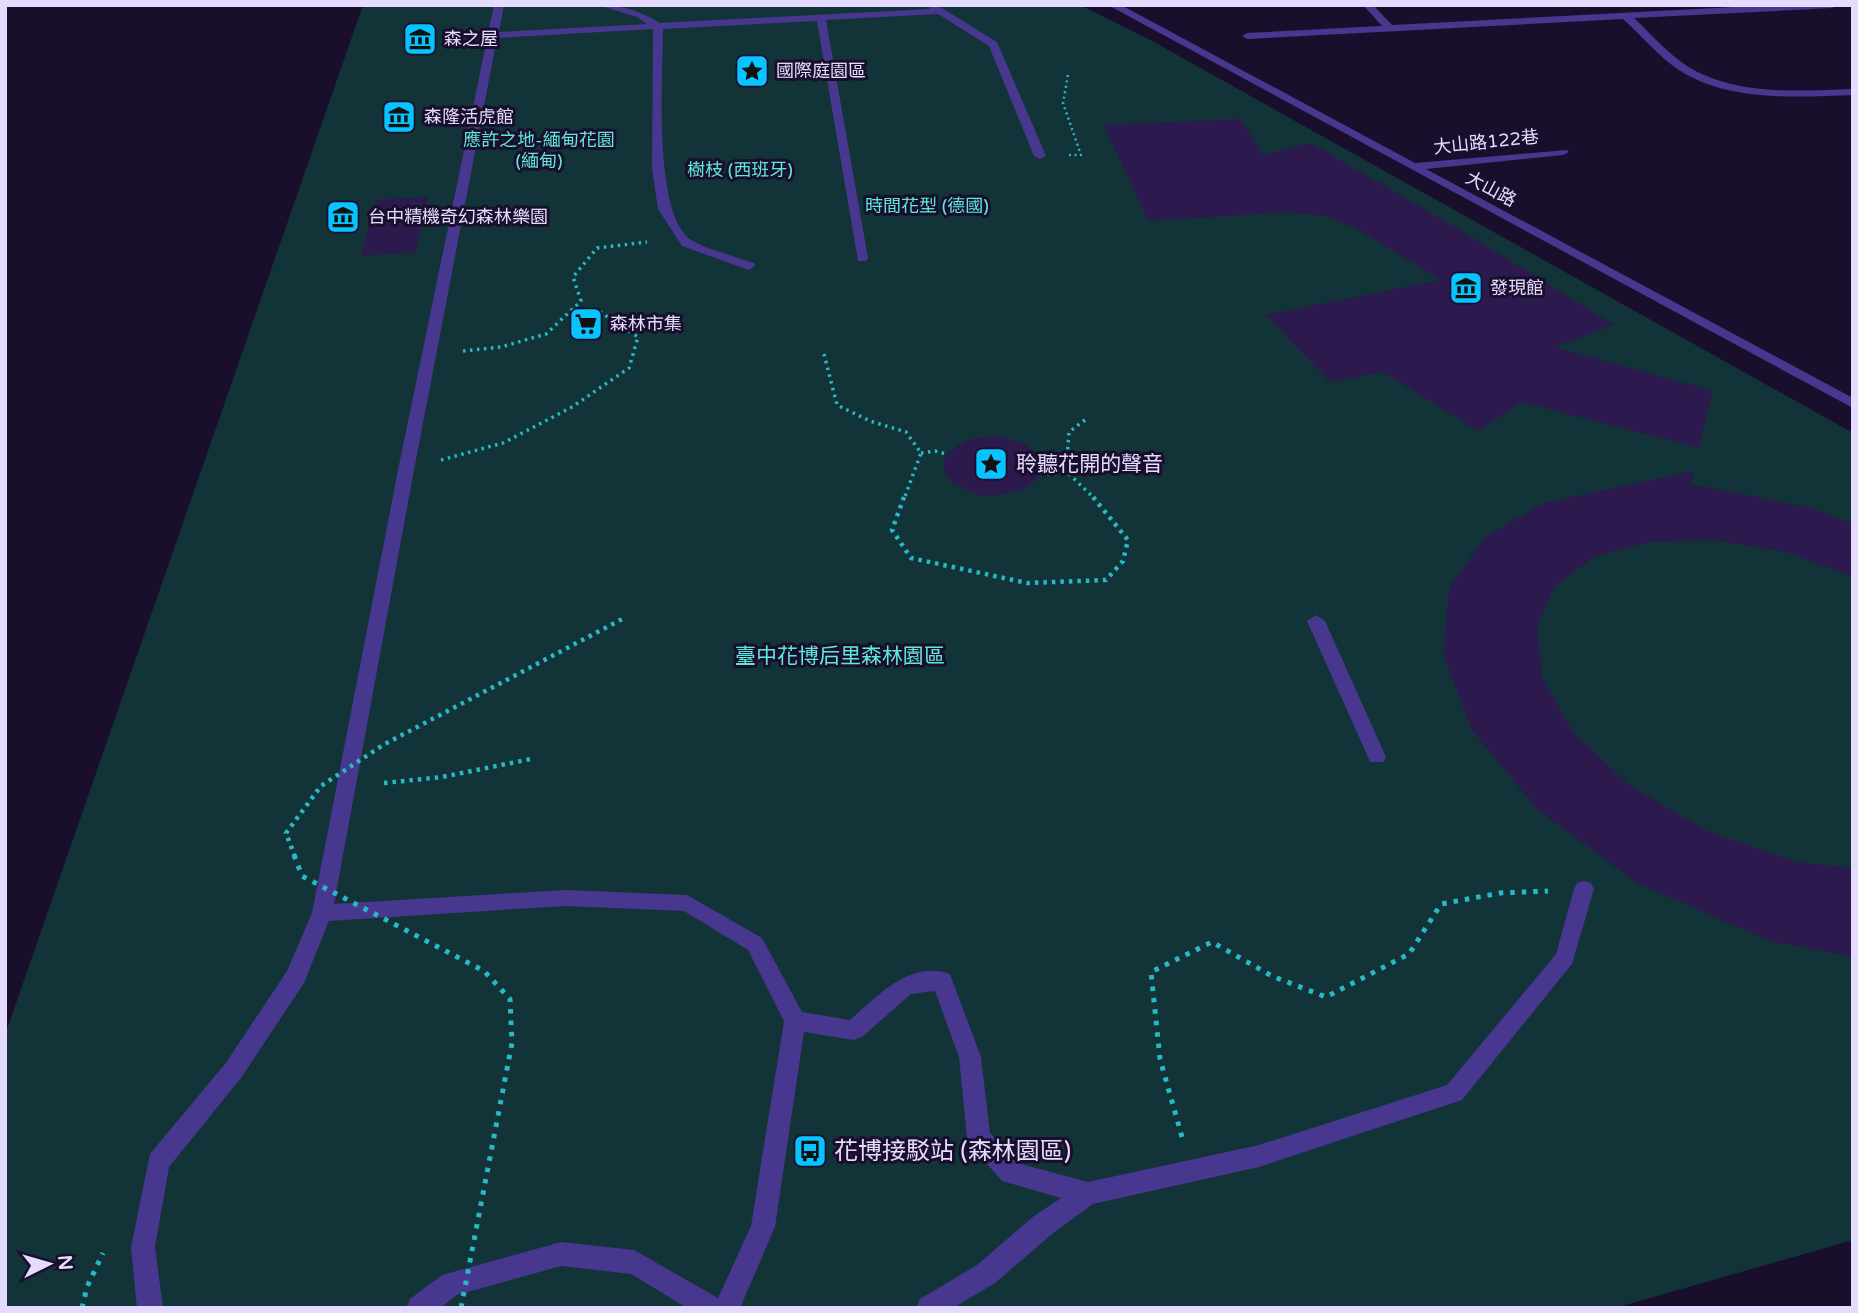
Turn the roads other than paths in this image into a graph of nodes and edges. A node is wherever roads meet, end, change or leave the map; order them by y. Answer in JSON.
{"nodes":[{"id":1,"x":499,"y":5,"type":"edge"},
{"id":2,"x":603,"y":5,"type":"edge"},
{"id":3,"x":930,"y":5,"type":"edge"},
{"id":4,"x":1113,"y":5,"type":"edge"},
{"id":5,"x":1368,"y":5,"type":"edge"},
{"id":6,"x":1563,"y":5,"type":"edge"},
{"id":7,"x":1832,"y":5,"type":"edge"},
{"id":8,"x":941,"y":11,"type":"junction"},
{"id":9,"x":1625,"y":16,"type":"junction"},
{"id":10,"x":821,"y":18,"type":"junction"},
{"id":11,"x":1577,"y":18,"type":"junction"},
{"id":12,"x":658,"y":26,"type":"junction"},
{"id":13,"x":1389,"y":28,"type":"junction"},
{"id":14,"x":493,"y":35,"type":"junction"},
{"id":15,"x":1247,"y":36,"type":"dead end"},
{"id":16,"x":1853,"y":92,"type":"edge"},
{"id":17,"x":1563,"y":152,"type":"dead end"},
{"id":18,"x":1040,"y":156,"type":"road end"},
{"id":19,"x":1413,"y":167,"type":"junction"},
{"id":20,"x":862,"y":258,"type":"dead end"},
{"id":21,"x":749,"y":266,"type":"dead end"},
{"id":22,"x":1853,"y":404,"type":"edge"},
{"id":23,"x":1316,"y":621,"type":"dead end"},
{"id":24,"x":1377,"y":757,"type":"dead end"},
{"id":25,"x":1584,"y":889,"type":"road end"},
{"id":26,"x":322,"y":913,"type":"junction"},
{"id":27,"x":795,"y":1021,"type":"junction"},
{"id":28,"x":1088,"y":1194,"type":"junction"},
{"id":29,"x":150,"y":1308,"type":"edge"},
{"id":30,"x":419,"y":1308,"type":"edge"},
{"id":31,"x":711,"y":1308,"type":"edge"},
{"id":32,"x":727,"y":1308,"type":"edge"},
{"id":33,"x":929,"y":1308,"type":"edge"}],
"edges":[{"from":1,"to":14,"type":"street"},
{"from":2,"to":12,"type":"street"},
{"from":3,"to":8,"type":"street"},
{"from":4,"to":19,"type":"street","name":"大山路"},
{"from":5,"to":13,"type":"street"},
{"from":6,"to":11,"type":"street"},
{"from":7,"to":9,"type":"street"},
{"from":8,"to":10,"type":"street"},
{"from":8,"to":18,"type":"street"},
{"from":9,"to":11,"type":"street"},
{"from":9,"to":16,"type":"street"},
{"from":10,"to":12,"type":"street"},
{"from":10,"to":20,"type":"street"},
{"from":11,"to":13,"type":"street"},
{"from":12,"to":14,"type":"street"},
{"from":12,"to":21,"type":"street"},
{"from":13,"to":15,"type":"street"},
{"from":14,"to":26,"type":"street"},
{"from":17,"to":19,"type":"street","name":"大山路122巷"},
{"from":19,"to":22,"type":"street","name":"大山路"},
{"from":23,"to":24,"type":"street"},
{"from":25,"to":28,"type":"street"},
{"from":26,"to":27,"type":"street"},
{"from":26,"to":29,"type":"street"},
{"from":27,"to":28,"type":"street"},
{"from":27,"to":32,"type":"street"},
{"from":28,"to":33,"type":"street"},
{"from":30,"to":31,"type":"street"}]}
